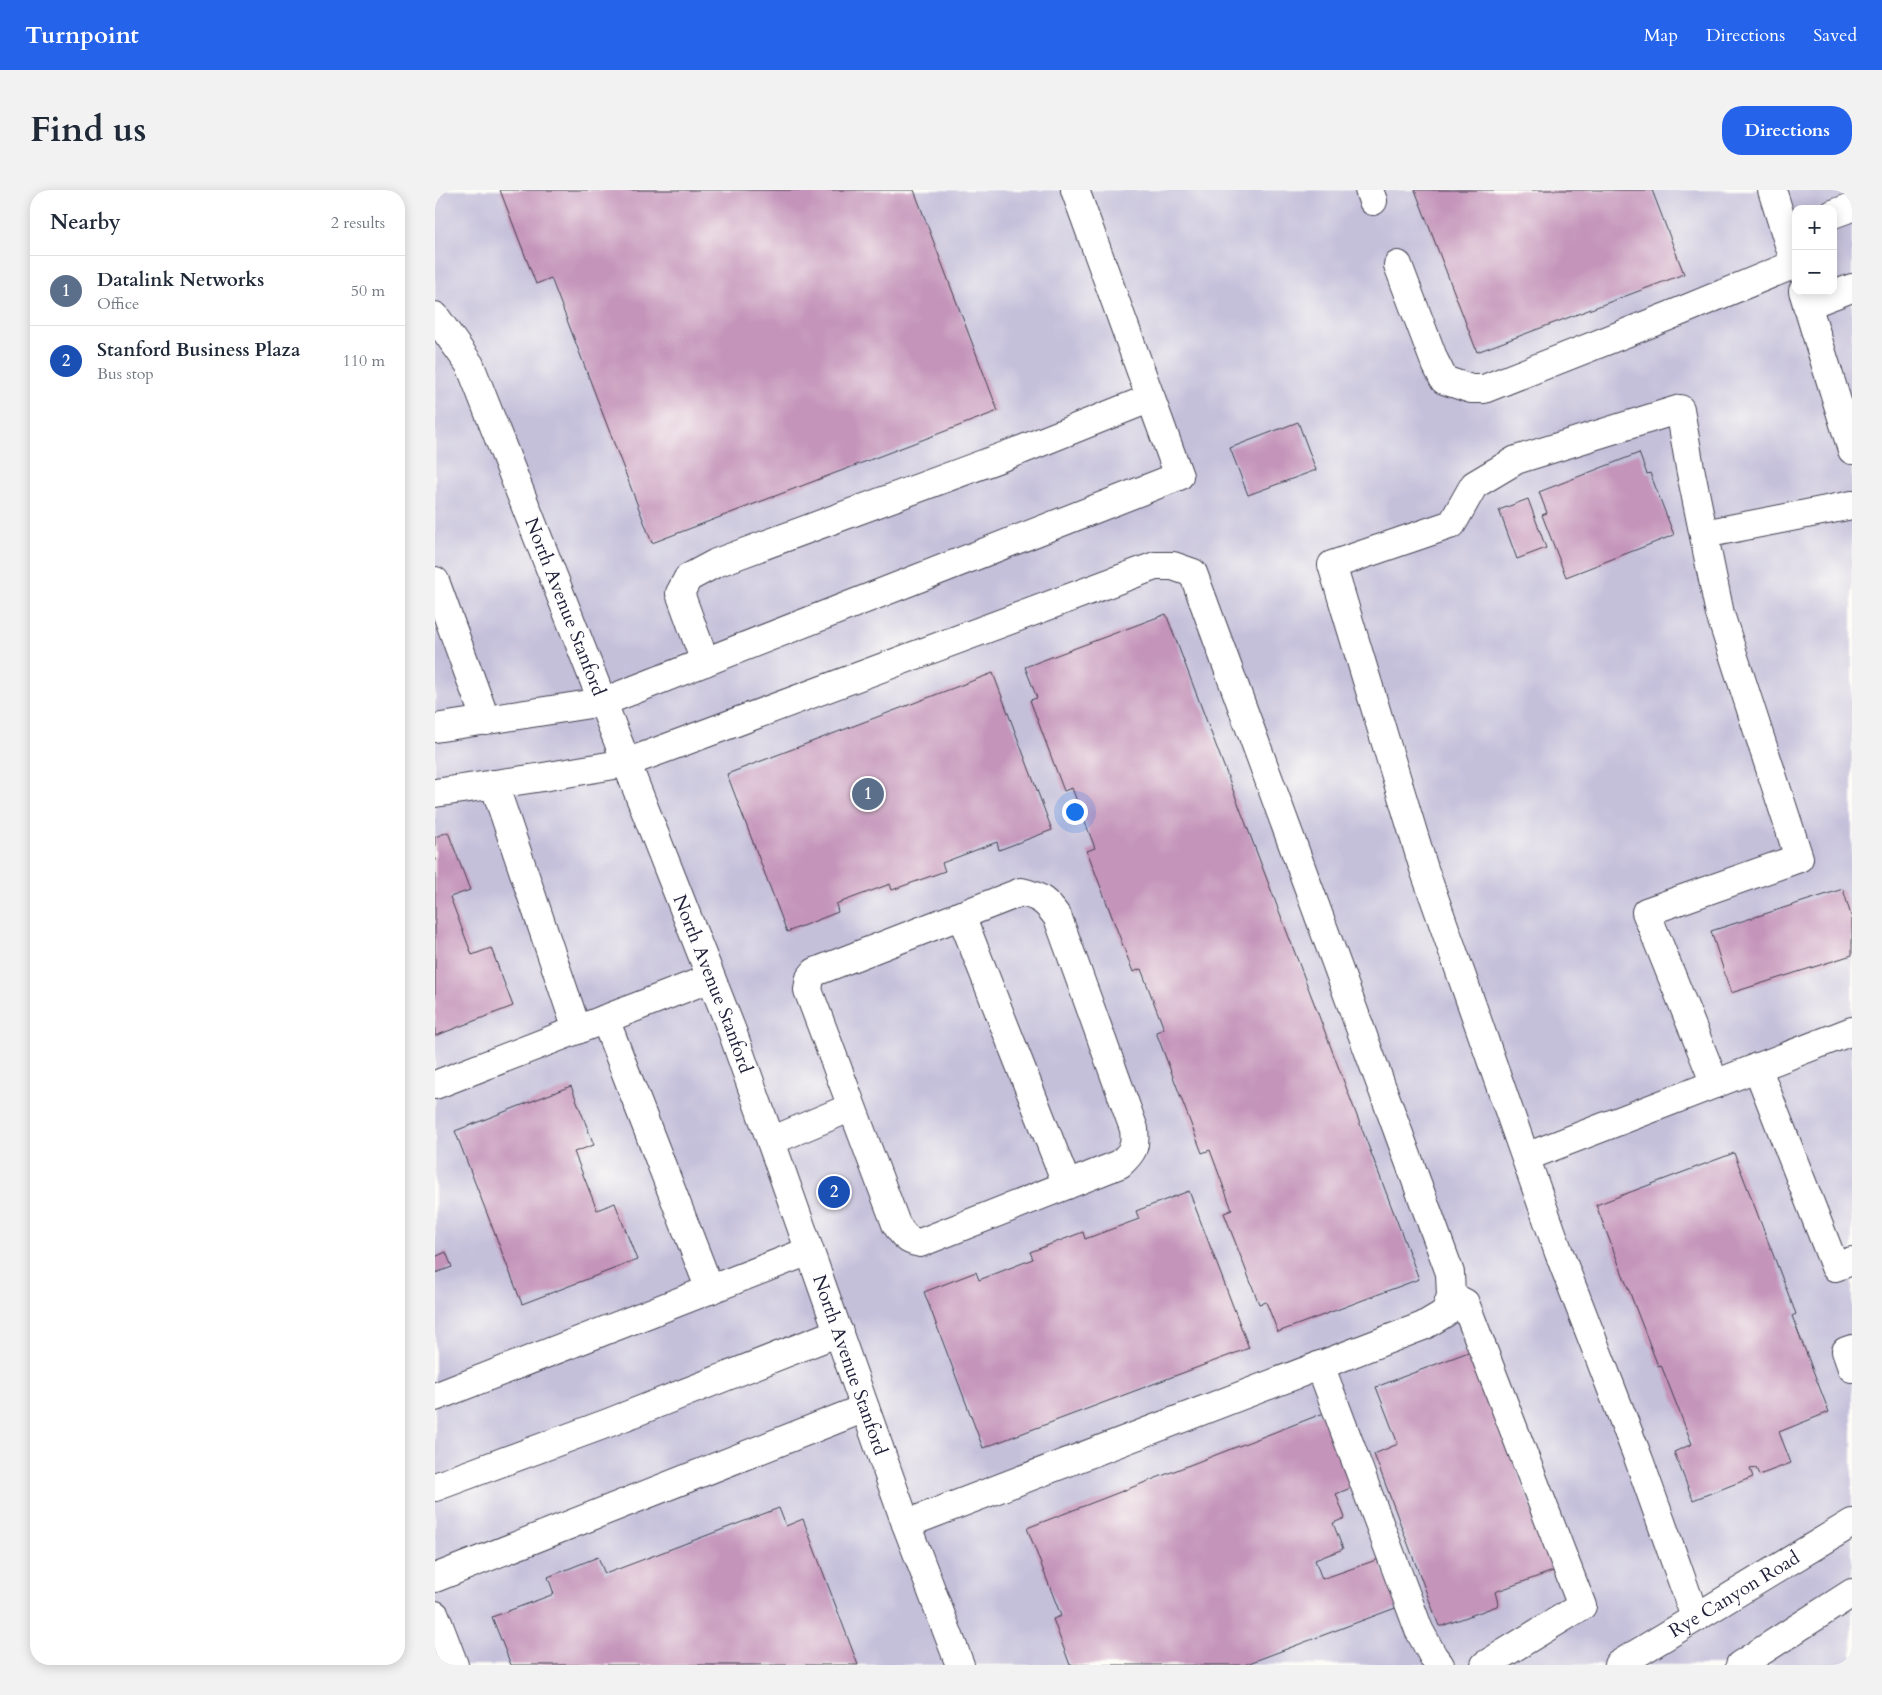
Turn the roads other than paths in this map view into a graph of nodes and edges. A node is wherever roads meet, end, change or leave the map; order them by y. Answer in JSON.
{"nodes":[{"id":1,"x":1075,"y":190,"type":"edge"},
{"id":2,"x":1772,"y":190,"type":"edge"},
{"id":3,"x":1852,"y":207,"type":"edge"},
{"id":4,"x":1837,"y":213,"type":"edge"},
{"id":5,"x":1790,"y":231,"type":"edge"},
{"id":6,"x":1793,"y":250,"type":"edge"},
{"id":7,"x":1398,"y":265,"type":"dead end"},
{"id":8,"x":1792,"y":266,"type":"edge"},
{"id":9,"x":1852,"y":288,"type":"edge"},
{"id":10,"x":1805,"y":298,"type":"edge"},
{"id":11,"x":435,"y":316,"type":"edge"},
{"id":12,"x":1151,"y":398,"type":"junction"},
{"id":13,"x":1852,"y":450,"type":"edge"},
{"id":14,"x":1852,"y":505,"type":"edge"},
{"id":15,"x":1704,"y":534,"type":"junction"},
{"id":16,"x":435,"y":581,"type":"edge"},
{"id":17,"x":705,"y":662,"type":"junction"},
{"id":18,"x":603,"y":702,"type":"junction"},
{"id":19,"x":486,"y":720,"type":"junction"},
{"id":20,"x":435,"y":728,"type":"edge"},
{"id":21,"x":626,"y":763,"type":"junction"},
{"id":22,"x":494,"y":784,"type":"junction"},
{"id":23,"x":435,"y":793,"type":"edge"},
{"id":24,"x":961,"y":915,"type":"junction"},
{"id":25,"x":711,"y":978,"type":"junction"},
{"id":26,"x":605,"y":1019,"type":"junction"},
{"id":27,"x":577,"y":1030,"type":"junction"},
{"id":28,"x":1852,"y":1031,"type":"edge"},
{"id":29,"x":1757,"y":1067,"type":"junction"},
{"id":30,"x":1715,"y":1084,"type":"junction"},
{"id":31,"x":435,"y":1086,"type":"edge"},
{"id":32,"x":852,"y":1107,"type":"junction"},
{"id":33,"x":771,"y":1141,"type":"junction"},
{"id":34,"x":1526,"y":1157,"type":"junction"},
{"id":35,"x":1067,"y":1185,"type":"junction"},
{"id":36,"x":809,"y":1251,"type":"junction"},
{"id":37,"x":1852,"y":1261,"type":"edge"},
{"id":38,"x":710,"y":1290,"type":"junction"},
{"id":39,"x":1451,"y":1296,"type":"junction"},
{"id":40,"x":839,"y":1332,"type":"junction"},
{"id":41,"x":1852,"y":1349,"type":"edge"},
{"id":42,"x":1320,"y":1365,"type":"junction"},
{"id":43,"x":1852,"y":1368,"type":"edge"},
{"id":44,"x":435,"y":1397,"type":"edge"},
{"id":45,"x":865,"y":1408,"type":"junction"},
{"id":46,"x":435,"y":1487,"type":"edge"},
{"id":47,"x":1852,"y":1522,"type":"edge"},
{"id":48,"x":906,"y":1524,"type":"junction"},
{"id":49,"x":435,"y":1578,"type":"edge"},
{"id":50,"x":1852,"y":1594,"type":"edge"},
{"id":51,"x":435,"y":1615,"type":"edge"},
{"id":52,"x":1695,"y":1617,"type":"junction"},
{"id":53,"x":1430,"y":1662,"type":"edge"},
{"id":54,"x":454,"y":1665,"type":"edge"},
{"id":55,"x":960,"y":1665,"type":"edge"},
{"id":56,"x":1485,"y":1665,"type":"edge"},
{"id":57,"x":1618,"y":1665,"type":"edge"},
{"id":58,"x":1740,"y":1665,"type":"edge"}],
"edges":[{"from":1,"to":12,"type":"street"},
{"from":2,"to":5,"type":"street"},
{"from":3,"to":4,"type":"street"},
{"from":5,"to":6,"type":"street"},
{"from":7,"to":8,"type":"street"},
{"from":9,"to":10,"type":"street"},
{"from":10,"to":13,"type":"street"},
{"from":11,"to":18,"type":"street","name":"North Avenue Stanford"},
{"from":12,"to":17,"type":"street"},
{"from":12,"to":17,"type":"street"},
{"from":14,"to":15,"type":"street"},
{"from":15,"to":30,"type":"street"},
{"from":15,"to":34,"type":"street"},
{"from":16,"to":19,"type":"street"},
{"from":17,"to":18,"type":"street"},
{"from":18,"to":19,"type":"street"},
{"from":18,"to":21,"type":"street","name":"North Avenue Stanford"},
{"from":19,"to":20,"type":"street"},
{"from":21,"to":22,"type":"street"},
{"from":21,"to":25,"type":"street","name":"North Avenue Stanford"},
{"from":21,"to":39,"type":"street"},
{"from":22,"to":23,"type":"street"},
{"from":22,"to":27,"type":"street"},
{"from":24,"to":32,"type":"street"},
{"from":24,"to":35,"type":"street"},
{"from":24,"to":35,"type":"street"},
{"from":25,"to":26,"type":"street"},
{"from":25,"to":33,"type":"street","name":"North Avenue Stanford"},
{"from":26,"to":27,"type":"street"},
{"from":26,"to":38,"type":"street"},
{"from":27,"to":31,"type":"street"},
{"from":28,"to":29,"type":"street"},
{"from":29,"to":30,"type":"street"},
{"from":29,"to":37,"type":"street"},
{"from":30,"to":34,"type":"street"},
{"from":32,"to":33,"type":"street"},
{"from":32,"to":35,"type":"street"},
{"from":33,"to":36,"type":"street","name":"North Avenue Stanford"},
{"from":34,"to":52,"type":"street"},
{"from":36,"to":38,"type":"street"},
{"from":36,"to":40,"type":"street","name":"North Avenue Stanford"},
{"from":38,"to":44,"type":"street"},
{"from":39,"to":42,"type":"street"},
{"from":39,"to":56,"type":"street"},
{"from":40,"to":45,"type":"street","name":"North Avenue Stanford"},
{"from":40,"to":46,"type":"street"},
{"from":41,"to":43,"type":"street"},
{"from":42,"to":48,"type":"street"},
{"from":42,"to":53,"type":"street"},
{"from":45,"to":48,"type":"street","name":"North Avenue Stanford"},
{"from":45,"to":49,"type":"street"},
{"from":47,"to":52,"type":"street","name":"Rye Canyon Road"},
{"from":48,"to":55,"type":"street","name":"North Avenue Stanford"},
{"from":50,"to":58,"type":"street"},
{"from":51,"to":54,"type":"street"},
{"from":52,"to":57,"type":"street","name":"Rye Canyon Road"}]}
